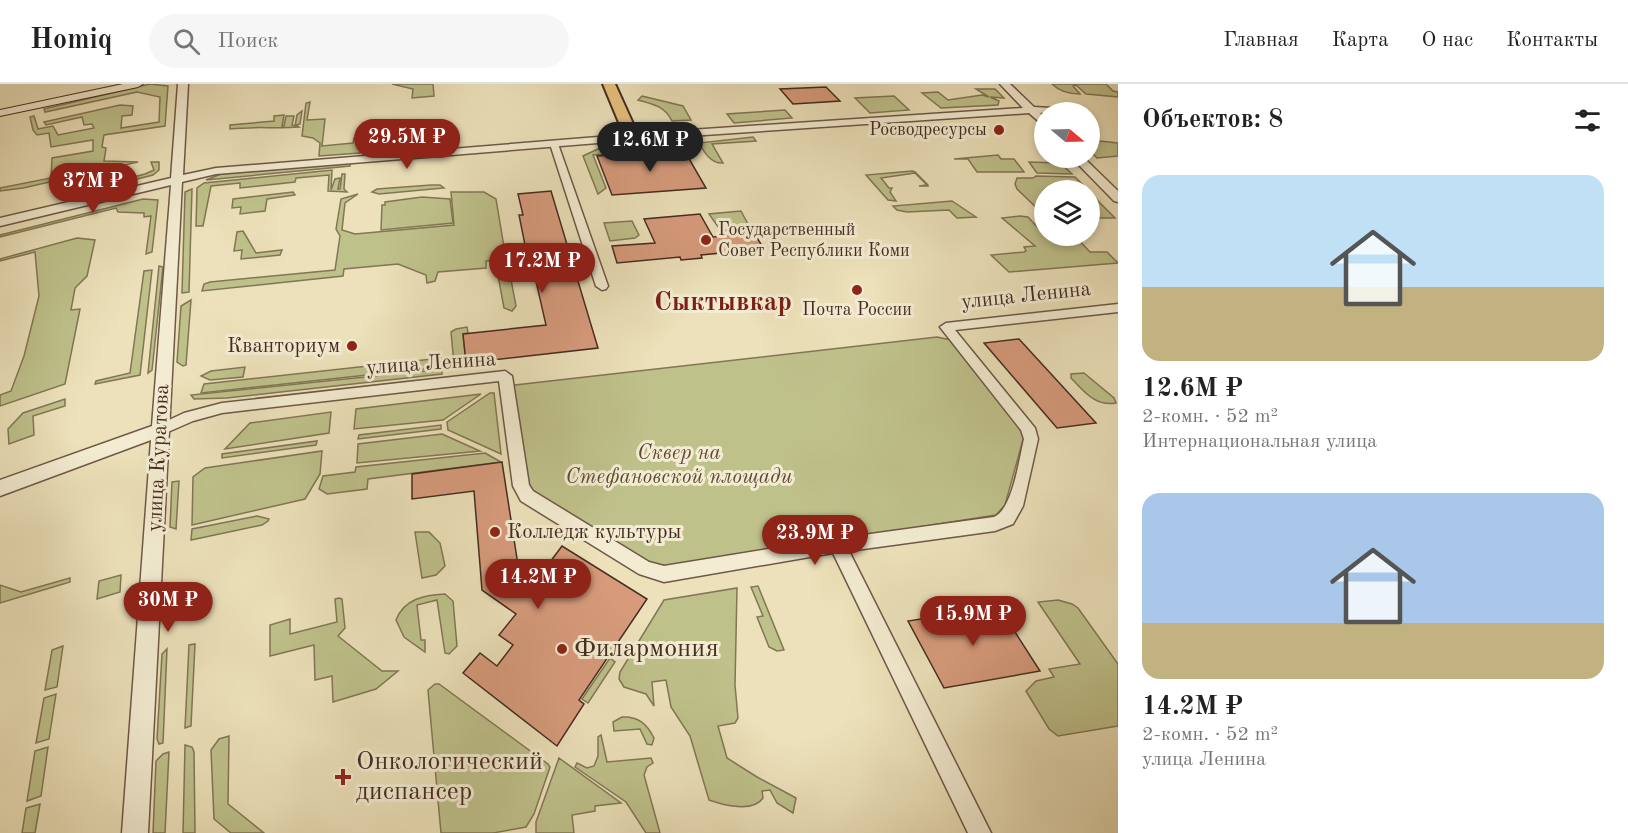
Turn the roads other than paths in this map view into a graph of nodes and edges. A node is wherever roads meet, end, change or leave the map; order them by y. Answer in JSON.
{"nodes":[{"id":1,"x":138,"y":84,"type":"edge"},
{"id":2,"x":183,"y":84,"type":"edge"},
{"id":3,"x":609,"y":84,"type":"edge"},
{"id":4,"x":1005,"y":84,"type":"edge"},
{"id":5,"x":1031,"y":110,"type":"junction"},
{"id":6,"x":1034,"y":110,"type":"edge"},
{"id":7,"x":0,"y":113,"type":"edge"},
{"id":8,"x":1034,"y":113,"type":"edge"},
{"id":9,"x":632,"y":138,"type":"junction"},
{"id":10,"x":554,"y":144,"type":"junction"},
{"id":11,"x":1088,"y":168,"type":"edge"},
{"id":12,"x":178,"y":178,"type":"junction"},
{"id":13,"x":1118,"y":198,"type":"edge"},
{"id":14,"x":0,"y":222,"type":"edge"},
{"id":15,"x":602,"y":286,"type":"dead end"},
{"id":16,"x":1118,"y":308,"type":"edge"},
{"id":17,"x":161,"y":430,"type":"junction"},
{"id":18,"x":0,"y":488,"type":"edge"},
{"id":19,"x":837,"y":546,"type":"junction"},
{"id":20,"x":135,"y":833,"type":"edge"},
{"id":21,"x":980,"y":833,"type":"edge"}],
"edges":[{"from":1,"to":7,"type":"main road"},
{"from":2,"to":12,"type":"street","name":"улица Куратова"},
{"from":3,"to":9,"type":"main road"},
{"from":4,"to":5,"type":"street"},
{"from":5,"to":6,"type":"street"},
{"from":5,"to":8,"type":"street"},
{"from":5,"to":9,"type":"street"},
{"from":9,"to":10,"type":"street"},
{"from":10,"to":12,"type":"street"},
{"from":10,"to":15,"type":"street"},
{"from":11,"to":13,"type":"street"},
{"from":12,"to":14,"type":"street"},
{"from":12,"to":17,"type":"street","name":"улица Куратова"},
{"from":16,"to":19,"type":"street","name":"улица Ленина"},
{"from":17,"to":18,"type":"street","name":"улица Ленина"},
{"from":17,"to":19,"type":"street","name":"улица Ленина"},
{"from":17,"to":20,"type":"street","name":"улица Куратова"},
{"from":19,"to":21,"type":"street"}]}
